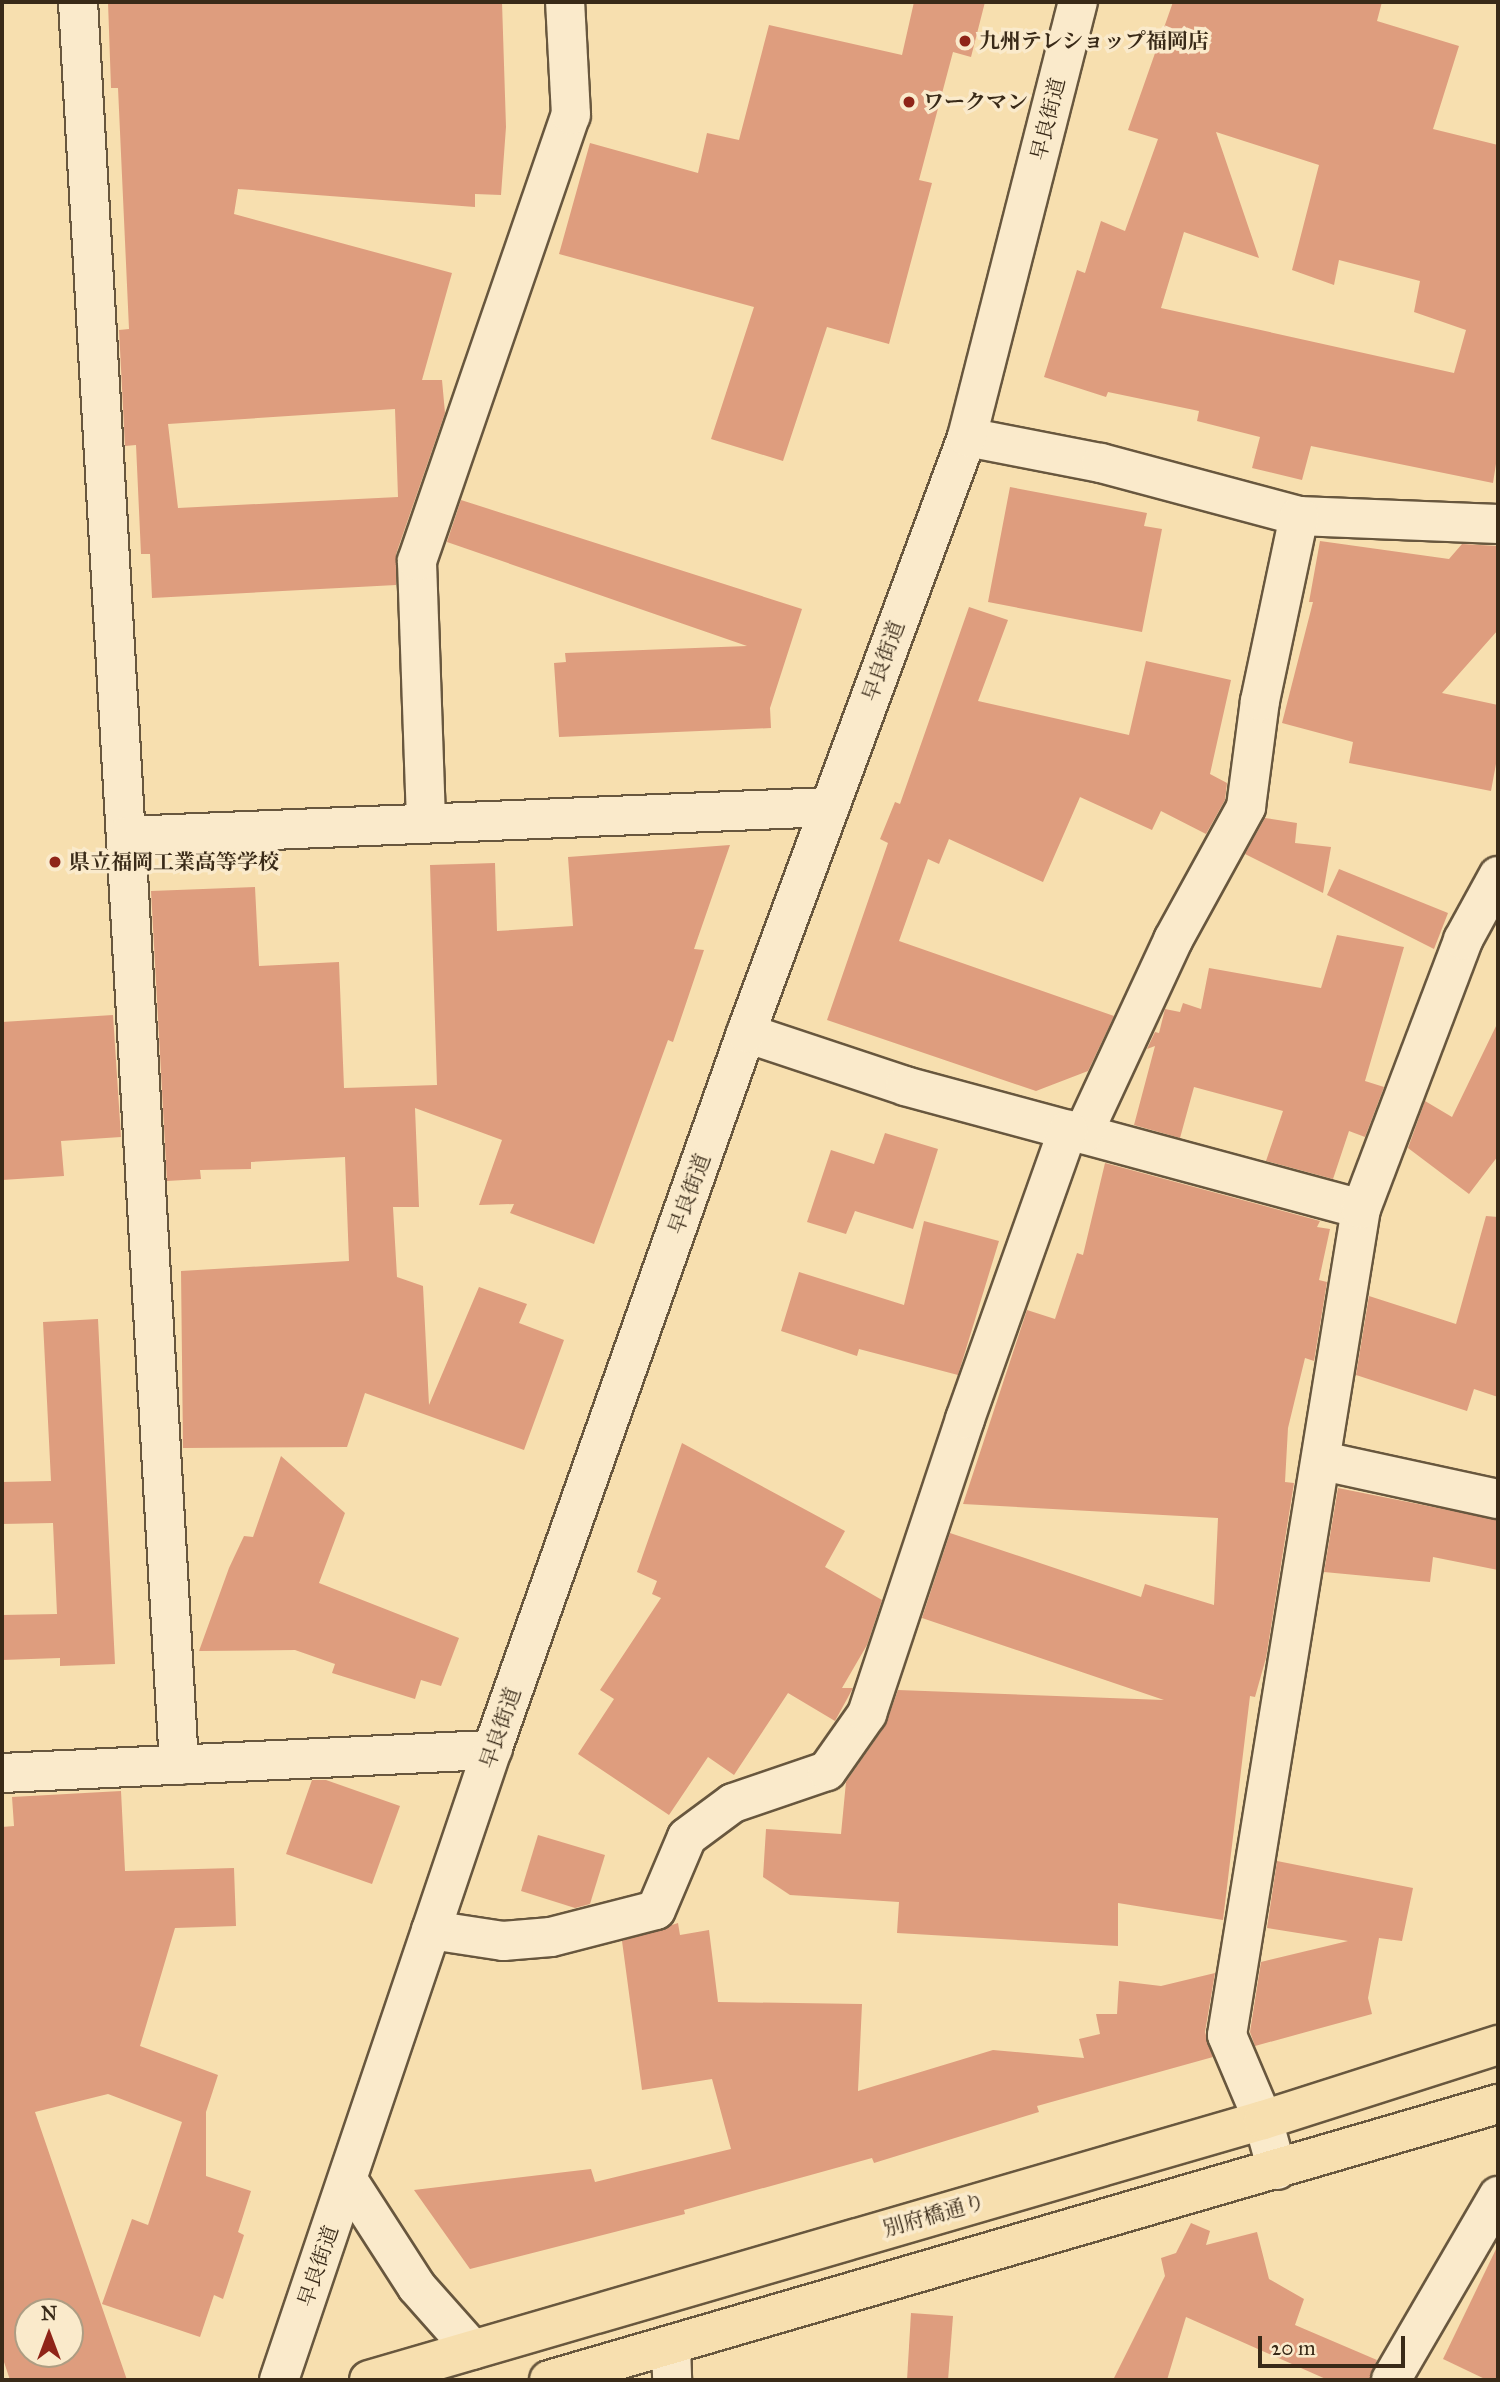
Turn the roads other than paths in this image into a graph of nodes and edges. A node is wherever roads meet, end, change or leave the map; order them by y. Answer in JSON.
{"nodes":[{"id":1,"x":78,"y":2,"type":"edge"},
{"id":2,"x":565,"y":2,"type":"edge"},
{"id":3,"x":1078,"y":2,"type":"edge"},
{"id":4,"x":967,"y":437,"type":"junction"},
{"id":5,"x":1299,"y":516,"type":"junction"},
{"id":6,"x":1498,"y":524,"type":"edge"},
{"id":7,"x":829,"y":807,"type":"junction"},
{"id":8,"x":426,"y":821,"type":"junction"},
{"id":9,"x":126,"y":836,"type":"junction"},
{"id":10,"x":1498,"y":876,"type":"edge"},
{"id":11,"x":746,"y":1033,"type":"junction"},
{"id":12,"x":1076,"y":1132,"type":"junction"},
{"id":13,"x":1361,"y":1209,"type":"junction"},
{"id":14,"x":1322,"y":1461,"type":"junction"},
{"id":15,"x":1498,"y":1499,"type":"edge"},
{"id":16,"x":492,"y":1750,"type":"junction"},
{"id":17,"x":179,"y":1765,"type":"junction"},
{"id":18,"x":2,"y":1773,"type":"edge"},
{"id":19,"x":431,"y":1930,"type":"junction"},
{"id":20,"x":1498,"y":2045,"type":"edge"},
{"id":21,"x":1498,"y":2104,"type":"edge"},
{"id":22,"x":1263,"y":2120,"type":"junction"},
{"id":23,"x":1277,"y":2170,"type":"junction"},
{"id":24,"x":348,"y":2180,"type":"junction"},
{"id":25,"x":1498,"y":2196,"type":"edge"},
{"id":26,"x":473,"y":2350,"type":"junction"},
{"id":27,"x":672,"y":2363,"type":"edge"},
{"id":28,"x":279,"y":2380,"type":"edge"},
{"id":29,"x":369,"y":2380,"type":"edge"},
{"id":30,"x":549,"y":2380,"type":"edge"},
{"id":31,"x":1391,"y":2380,"type":"edge"}],
"edges":[{"from":1,"to":9,"type":"street"},
{"from":2,"to":8,"type":"street"},
{"from":3,"to":4,"type":"street","name":"早良街道"},
{"from":4,"to":5,"type":"street"},
{"from":4,"to":7,"type":"street","name":"早良街道"},
{"from":5,"to":6,"type":"street"},
{"from":5,"to":12,"type":"street"},
{"from":7,"to":8,"type":"street"},
{"from":7,"to":11,"type":"street","name":"早良街道"},
{"from":8,"to":9,"type":"street"},
{"from":9,"to":17,"type":"street"},
{"from":10,"to":13,"type":"street"},
{"from":11,"to":12,"type":"street"},
{"from":11,"to":16,"type":"street","name":"早良街道"},
{"from":12,"to":13,"type":"street"},
{"from":12,"to":19,"type":"street"},
{"from":13,"to":14,"type":"street"},
{"from":14,"to":15,"type":"street"},
{"from":14,"to":22,"type":"street"},
{"from":16,"to":17,"type":"street"},
{"from":16,"to":19,"type":"street","name":"早良街道"},
{"from":17,"to":18,"type":"street"},
{"from":19,"to":24,"type":"street","name":"早良街道"},
{"from":20,"to":22,"type":"highway","name":"別府橋通り"},
{"from":21,"to":23,"type":"highway"},
{"from":22,"to":23,"type":"street"},
{"from":22,"to":26,"type":"highway","name":"別府橋通り"},
{"from":23,"to":27,"type":"highway"},
{"from":24,"to":26,"type":"street"},
{"from":24,"to":28,"type":"street","name":"早良街道"},
{"from":25,"to":31,"type":"street"},
{"from":26,"to":29,"type":"highway","name":"別府橋通り"},
{"from":27,"to":30,"type":"highway"}]}
